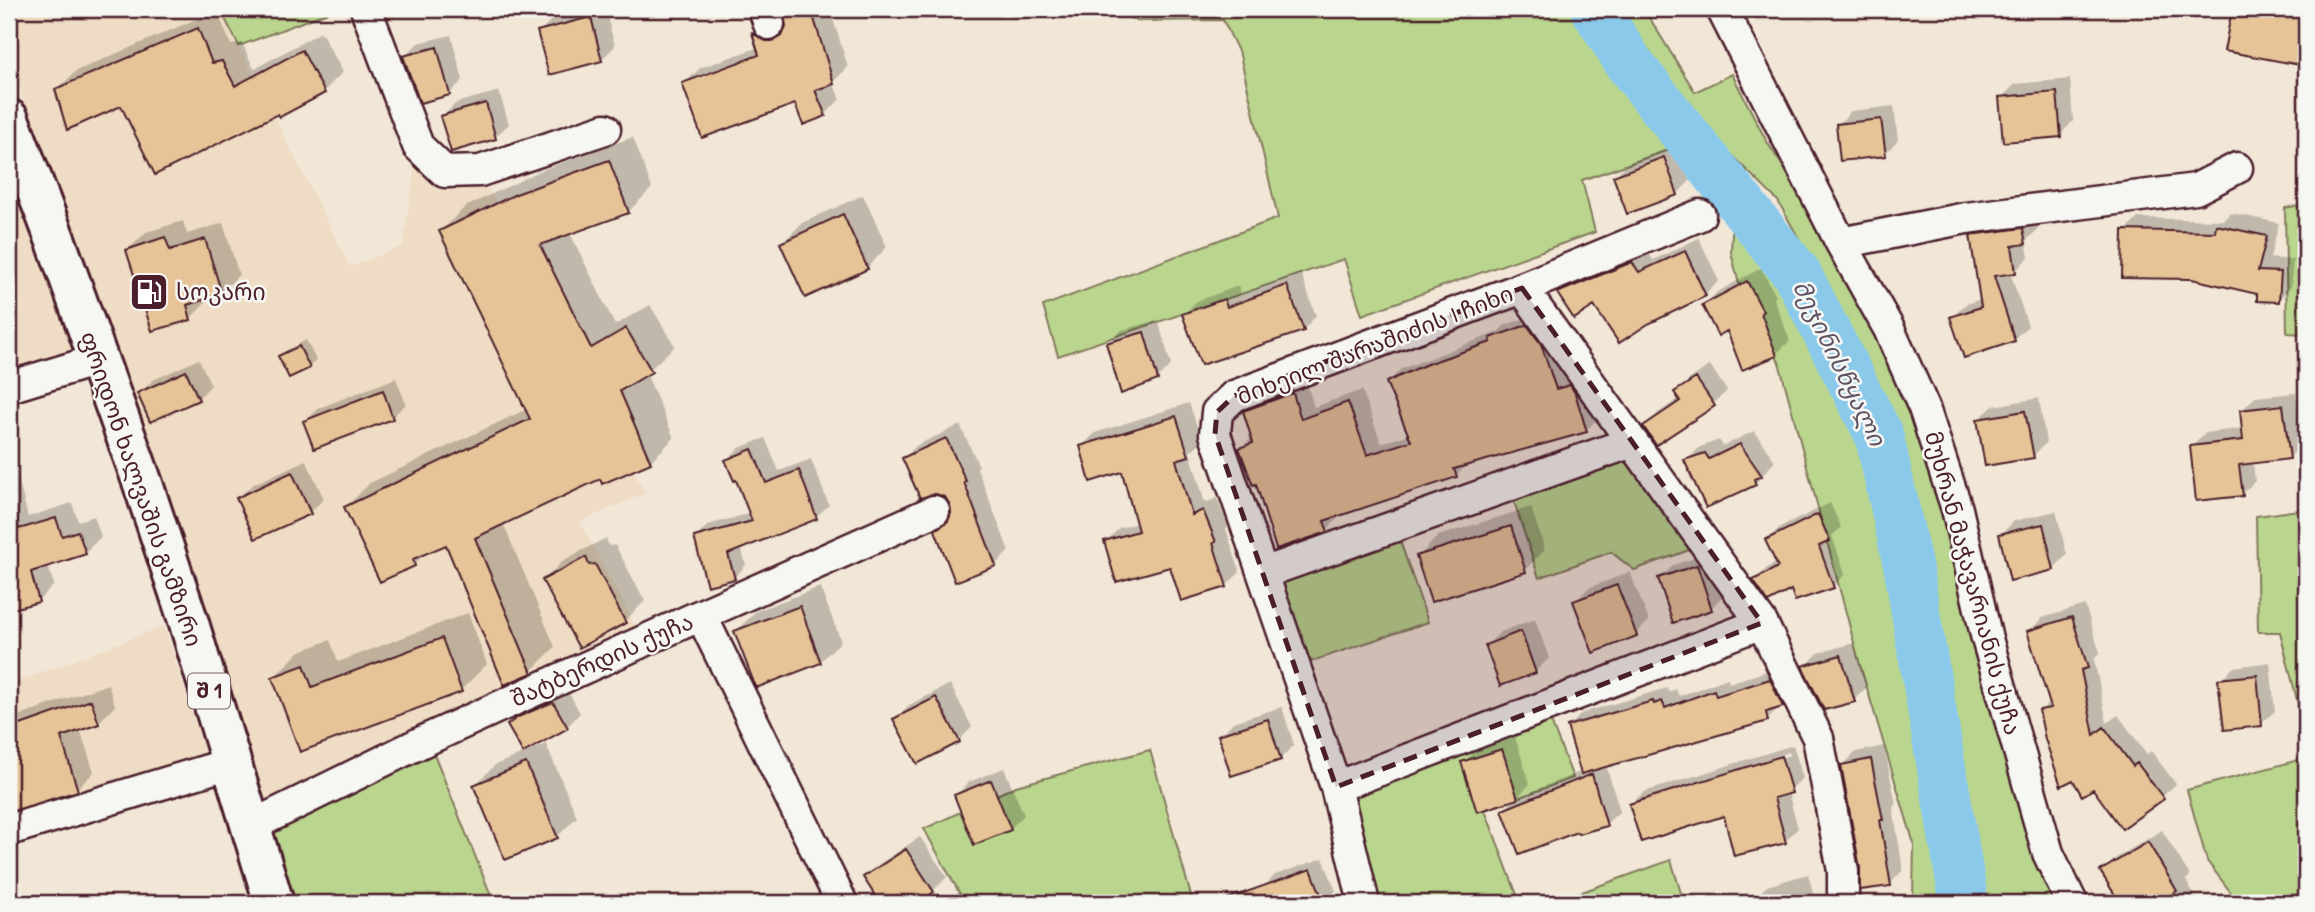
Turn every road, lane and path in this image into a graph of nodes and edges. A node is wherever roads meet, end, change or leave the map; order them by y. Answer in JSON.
{"nodes":[{"id":1,"x":366,"y":9,"type":"edge"},
{"id":2,"x":1722,"y":9,"type":"edge"},
{"id":3,"x":9,"y":119,"type":"edge"},
{"id":4,"x":605,"y":129,"type":"dead end"},
{"id":5,"x":2237,"y":168,"type":"dead end"},
{"id":6,"x":1700,"y":215,"type":"dead end"},
{"id":7,"x":1841,"y":243,"type":"junction"},
{"id":8,"x":1522,"y":288,"type":"junction"},
{"id":9,"x":97,"y":360,"type":"junction"},
{"id":10,"x":9,"y":387,"type":"edge"},
{"id":11,"x":1632,"y":442,"type":"junction"},
{"id":12,"x":934,"y":511,"type":"dead end"},
{"id":13,"x":1263,"y":573,"type":"junction"},
{"id":14,"x":701,"y":615,"type":"junction"},
{"id":15,"x":1762,"y":622,"type":"junction"},
{"id":16,"x":231,"y":763,"type":"junction"},
{"id":17,"x":1336,"y":787,"type":"junction"},
{"id":18,"x":251,"y":826,"type":"junction"},
{"id":19,"x":9,"y":830,"type":"edge"},
{"id":20,"x":274,"y":903,"type":"edge"},
{"id":21,"x":842,"y":903,"type":"edge"},
{"id":22,"x":1364,"y":903,"type":"edge"},
{"id":23,"x":1843,"y":903,"type":"edge"},
{"id":24,"x":2072,"y":903,"type":"edge"}],
"edges":[{"from":1,"to":4,"type":"street"},
{"from":2,"to":7,"type":"street","name":"მუხრან მაჭავარიანის ქუჩა"},
{"from":3,"to":9,"type":"highway","name":"ფრიდონ ხალვაშის გამზირი","number":"შ 1"},
{"from":5,"to":7,"type":"street"},
{"from":6,"to":8,"type":"street","name":"მიხეილ შარაშიძის I ჩიხი"},
{"from":7,"to":24,"type":"street","name":"მუხრან მაჭავარიანის ქუჩა"},
{"from":8,"to":11,"type":"street"},
{"from":8,"to":13,"type":"street","name":"მიხეილ შარაშიძის I ჩიხი"},
{"from":9,"to":10,"type":"street"},
{"from":9,"to":16,"type":"highway","name":"ფრიდონ ხალვაშის გამზირი","number":"შ 1"},
{"from":11,"to":13,"type":"street"},
{"from":11,"to":15,"type":"street"},
{"from":12,"to":14,"type":"street"},
{"from":13,"to":17,"type":"street","name":"მიხეილ შარაშიძის I ჩიხი"},
{"from":14,"to":18,"type":"street","name":"შატბერდის ქუჩა"},
{"from":14,"to":21,"type":"street","name":"შატბერდის ქუჩა"},
{"from":15,"to":17,"type":"street"},
{"from":15,"to":23,"type":"street"},
{"from":16,"to":18,"type":"highway","name":"ფრიდონ ხალვაშის გამზირი","number":"შ 1"},
{"from":16,"to":19,"type":"street"},
{"from":17,"to":22,"type":"street","name":"მიხეილ შარაშიძის I ჩიხი"},
{"from":18,"to":20,"type":"highway","name":"ფრიდონ ხალვაშის გამზირი","number":"შ 1"}]}
